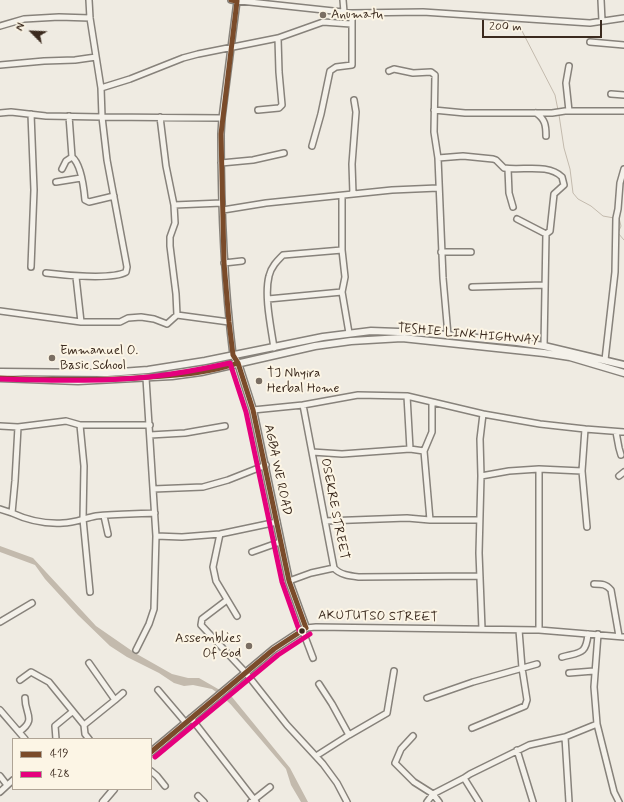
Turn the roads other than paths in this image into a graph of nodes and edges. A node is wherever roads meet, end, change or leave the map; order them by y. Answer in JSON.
{"nodes":[{"id":1,"x":89,"y":0,"type":"edge"},
{"id":2,"x":234,"y":0,"type":"edge"},
{"id":3,"x":343,"y":0,"type":"edge"},
{"id":4,"x":602,"y":0,"type":"edge"},
{"id":5,"x":344,"y":12,"type":"junction"},
{"id":6,"x":352,"y":13,"type":"junction"},
{"id":7,"x":90,"y":18,"type":"junction"},
{"id":8,"x":624,"y":18,"type":"edge"},
{"id":9,"x":602,"y":21,"type":"junction"},
{"id":10,"x":351,"y":24,"type":"junction"},
{"id":11,"x":0,"y":26,"type":"edge"},
{"id":12,"x":278,"y":38,"type":"junction"},
{"id":13,"x":590,"y":42,"type":"dead end"},
{"id":14,"x":624,"y":45,"type":"edge"},
{"id":15,"x":231,"y":48,"type":"junction"},
{"id":16,"x":96,"y":57,"type":"junction"},
{"id":17,"x":0,"y":65,"type":"edge"},
{"id":18,"x":569,"y":66,"type":"dead end"},
{"id":19,"x":389,"y":71,"type":"dead end"},
{"id":20,"x":101,"y":88,"type":"junction"},
{"id":21,"x":611,"y":94,"type":"dead end"},
{"id":22,"x":624,"y":95,"type":"edge"},
{"id":23,"x":354,"y":100,"type":"dead end"},
{"id":24,"x":258,"y":110,"type":"dead end"},
{"id":25,"x":434,"y":110,"type":"junction"},
{"id":26,"x":567,"y":111,"type":"junction"},
{"id":27,"x":624,"y":111,"type":"edge"},
{"id":28,"x":0,"y":113,"type":"edge"},
{"id":29,"x":535,"y":113,"type":"junction"},
{"id":30,"x":31,"y":114,"type":"junction"},
{"id":31,"x":69,"y":116,"type":"junction"},
{"id":32,"x":102,"y":116,"type":"junction"},
{"id":33,"x":160,"y":117,"type":"junction"},
{"id":34,"x":222,"y":118,"type":"junction"},
{"id":35,"x":546,"y":136,"type":"dead end"},
{"id":36,"x":312,"y":146,"type":"dead end"},
{"id":37,"x":284,"y":153,"type":"dead end"},
{"id":38,"x":72,"y":157,"type":"junction"},
{"id":39,"x":438,"y":158,"type":"junction"},
{"id":40,"x":221,"y":163,"type":"junction"},
{"id":41,"x":62,"y":169,"type":"dead end"},
{"id":42,"x":508,"y":169,"type":"junction"},
{"id":43,"x":624,"y":169,"type":"edge"},
{"id":44,"x":81,"y":178,"type":"junction"},
{"id":45,"x":56,"y":182,"type":"dead end"},
{"id":46,"x":438,"y":188,"type":"junction"},
{"id":47,"x":353,"y":194,"type":"junction"},
{"id":48,"x":114,"y":196,"type":"junction"},
{"id":49,"x":342,"y":196,"type":"junction"},
{"id":50,"x":222,"y":202,"type":"junction"},
{"id":51,"x":174,"y":205,"type":"junction"},
{"id":52,"x":513,"y":207,"type":"dead end"},
{"id":53,"x":222,"y":210,"type":"junction"},
{"id":54,"x":517,"y":219,"type":"dead end"},
{"id":55,"x":546,"y":234,"type":"junction"},
{"id":56,"x":342,"y":250,"type":"junction"},
{"id":57,"x":441,"y":252,"type":"junction"},
{"id":58,"x":470,"y":252,"type":"dead end"},
{"id":59,"x":242,"y":261,"type":"dead end"},
{"id":60,"x":224,"y":263,"type":"junction"},
{"id":61,"x":31,"y":267,"type":"dead end"},
{"id":62,"x":46,"y":273,"type":"dead end"},
{"id":63,"x":76,"y":276,"type":"junction"},
{"id":64,"x":544,"y":285,"type":"junction"},
{"id":65,"x":472,"y":287,"type":"dead end"},
{"id":66,"x":342,"y":292,"type":"junction"},
{"id":67,"x":268,"y":299,"type":"junction"},
{"id":68,"x":0,"y":311,"type":"edge"},
{"id":69,"x":177,"y":315,"type":"junction"},
{"id":70,"x":81,"y":322,"type":"junction"},
{"id":71,"x":229,"y":322,"type":"junction"},
{"id":72,"x":349,"y":333,"type":"junction"},
{"id":73,"x":448,"y":335,"type":"junction"},
{"id":74,"x":544,"y":346,"type":"junction"},
{"id":75,"x":274,"y":348,"type":"junction"},
{"id":76,"x":233,"y":354,"type":"junction"},
{"id":77,"x":605,"y":360,"type":"junction"},
{"id":78,"x":238,"y":363,"type":"junction"},
{"id":79,"x":624,"y":365,"type":"edge"},
{"id":80,"x":0,"y":372,"type":"edge"},
{"id":81,"x":624,"y":374,"type":"edge"},
{"id":82,"x":0,"y":378,"type":"edge"},
{"id":83,"x":146,"y":378,"type":"junction"},
{"id":84,"x":407,"y":396,"type":"junction"},
{"id":85,"x":432,"y":402,"type":"junction"},
{"id":86,"x":303,"y":405,"type":"junction"},
{"id":87,"x":253,"y":410,"type":"junction"},
{"id":88,"x":483,"y":414,"type":"junction"},
{"id":89,"x":80,"y":425,"type":"junction"},
{"id":90,"x":150,"y":425,"type":"junction"},
{"id":91,"x":0,"y":426,"type":"edge"},
{"id":92,"x":226,"y":426,"type":"dead end"},
{"id":93,"x":18,"y":427,"type":"junction"},
{"id":94,"x":585,"y":429,"type":"junction"},
{"id":95,"x":616,"y":432,"type":"junction"},
{"id":96,"x":624,"y":432,"type":"edge"},
{"id":97,"x":150,"y":435,"type":"junction"},
{"id":98,"x":410,"y":449,"type":"junction"},
{"id":99,"x":424,"y":451,"type":"junction"},
{"id":100,"x":312,"y":452,"type":"junction"},
{"id":101,"x":621,"y":455,"type":"dead end"},
{"id":102,"x":266,"y":465,"type":"junction"},
{"id":103,"x":539,"y":470,"type":"junction"},
{"id":104,"x":582,"y":471,"type":"junction"},
{"id":105,"x":624,"y":472,"type":"edge"},
{"id":106,"x":481,"y":476,"type":"junction"},
{"id":107,"x":619,"y":476,"type":"dead end"},
{"id":108,"x":153,"y":490,"type":"junction"},
{"id":109,"x":0,"y":509,"type":"edge"},
{"id":110,"x":12,"y":514,"type":"junction"},
{"id":111,"x":155,"y":514,"type":"junction"},
{"id":112,"x":104,"y":516,"type":"junction"},
{"id":113,"x":83,"y":519,"type":"junction"},
{"id":114,"x":430,"y":520,"type":"junction"},
{"id":115,"x":479,"y":520,"type":"junction"},
{"id":116,"x":277,"y":522,"type":"junction"},
{"id":117,"x":325,"y":522,"type":"junction"},
{"id":118,"x":587,"y":527,"type":"dead end"},
{"id":119,"x":108,"y":534,"type":"dead end"},
{"id":120,"x":220,"y":534,"type":"junction"},
{"id":121,"x":156,"y":536,"type":"junction"},
{"id":122,"x":280,"y":542,"type":"junction"},
{"id":123,"x":252,"y":552,"type":"dead end"},
{"id":124,"x":334,"y":568,"type":"junction"},
{"id":125,"x":479,"y":576,"type":"junction"},
{"id":126,"x":289,"y":581,"type":"junction"},
{"id":127,"x":594,"y":584,"type":"dead end"},
{"id":128,"x":90,"y":592,"type":"dead end"},
{"id":129,"x":227,"y":600,"type":"junction"},
{"id":130,"x":32,"y":603,"type":"dead end"},
{"id":131,"x":237,"y":616,"type":"dead end"},
{"id":132,"x":0,"y":622,"type":"edge"},
{"id":133,"x":304,"y":629,"type":"junction"},
{"id":134,"x":482,"y":629,"type":"junction"},
{"id":135,"x":519,"y":630,"type":"junction"},
{"id":136,"x":539,"y":630,"type":"junction"},
{"id":137,"x":588,"y":634,"type":"junction"},
{"id":138,"x":598,"y":634,"type":"junction"},
{"id":139,"x":622,"y":636,"type":"edge"},
{"id":140,"x":136,"y":650,"type":"dead end"},
{"id":141,"x":562,"y":657,"type":"dead end"},
{"id":142,"x":314,"y":658,"type":"dead end"},
{"id":143,"x":89,"y":663,"type":"dead end"},
{"id":144,"x":537,"y":664,"type":"dead end"},
{"id":145,"x":522,"y":668,"type":"junction"},
{"id":146,"x":394,"y":671,"type":"dead end"},
{"id":147,"x":594,"y":671,"type":"junction"},
{"id":148,"x":246,"y":673,"type":"junction"},
{"id":149,"x":569,"y":673,"type":"dead end"},
{"id":150,"x":20,"y":680,"type":"dead end"},
{"id":151,"x":319,"y":684,"type":"dead end"},
{"id":152,"x":158,"y":690,"type":"dead end"},
{"id":153,"x":123,"y":694,"type":"dead end"},
{"id":154,"x":25,"y":698,"type":"dead end"},
{"id":155,"x":427,"y":698,"type":"dead end"},
{"id":156,"x":115,"y":700,"type":"junction"},
{"id":157,"x":0,"y":710,"type":"edge"},
{"id":158,"x":72,"y":712,"type":"junction"},
{"id":159,"x":192,"y":718,"type":"junction"},
{"id":160,"x":186,"y":723,"type":"junction"},
{"id":161,"x":597,"y":724,"type":"junction"},
{"id":162,"x":84,"y":725,"type":"junction"},
{"id":163,"x":472,"y":728,"type":"dead end"},
{"id":164,"x":19,"y":732,"type":"junction"},
{"id":165,"x":349,"y":735,"type":"junction"},
{"id":166,"x":413,"y":736,"type":"dead end"},
{"id":167,"x":565,"y":737,"type":"junction"},
{"id":168,"x":24,"y":738,"type":"edge"},
{"id":169,"x":56,"y":738,"type":"edge"},
{"id":170,"x":87,"y":738,"type":"edge"},
{"id":171,"x":517,"y":750,"type":"junction"},
{"id":172,"x":152,"y":751,"type":"edge"},
{"id":173,"x":316,"y":756,"type":"junction"},
{"id":174,"x":152,"y":772,"type":"edge"},
{"id":175,"x":0,"y":776,"type":"edge"},
{"id":176,"x":464,"y":778,"type":"junction"},
{"id":177,"x":12,"y":781,"type":"edge"},
{"id":178,"x":7,"y":785,"type":"junction"},
{"id":179,"x":165,"y":786,"type":"dead end"},
{"id":180,"x":270,"y":787,"type":"dead end"},
{"id":181,"x":113,"y":790,"type":"edge"},
{"id":182,"x":0,"y":792,"type":"edge"},
{"id":183,"x":434,"y":794,"type":"junction"},
{"id":184,"x":198,"y":796,"type":"dead end"},
{"id":185,"x":254,"y":801,"type":"edge"},
{"id":186,"x":102,"y":802,"type":"edge"},
{"id":187,"x":204,"y":802,"type":"edge"},
{"id":188,"x":347,"y":802,"type":"edge"},
{"id":189,"x":427,"y":802,"type":"edge"},
{"id":190,"x":439,"y":802,"type":"edge"},
{"id":191,"x":479,"y":802,"type":"edge"},
{"id":192,"x":534,"y":802,"type":"edge"},
{"id":193,"x":569,"y":802,"type":"edge"},
{"id":194,"x":619,"y":802,"type":"edge"}],
"edges":[{"from":1,"to":7,"type":"street"},
{"from":2,"to":5,"type":"street"},
{"from":2,"to":15,"type":"street"},
{"from":3,"to":5,"type":"street"},
{"from":4,"to":9,"type":"street"},
{"from":5,"to":6,"type":"street"},
{"from":6,"to":9,"type":"street"},
{"from":6,"to":10,"type":"street"},
{"from":7,"to":11,"type":"street"},
{"from":7,"to":16,"type":"street"},
{"from":8,"to":9,"type":"street"},
{"from":10,"to":12,"type":"street"},
{"from":10,"to":36,"type":"street"},
{"from":12,"to":15,"type":"street"},
{"from":12,"to":24,"type":"street"},
{"from":13,"to":14,"type":"street"},
{"from":15,"to":20,"type":"street"},
{"from":15,"to":34,"type":"street"},
{"from":16,"to":17,"type":"street"},
{"from":16,"to":20,"type":"street"},
{"from":18,"to":26,"type":"street"},
{"from":19,"to":25,"type":"street"},
{"from":20,"to":32,"type":"street"},
{"from":21,"to":22,"type":"street"},
{"from":23,"to":47,"type":"street"},
{"from":25,"to":29,"type":"street"},
{"from":25,"to":39,"type":"street"},
{"from":26,"to":27,"type":"street"},
{"from":26,"to":29,"type":"street"},
{"from":28,"to":30,"type":"street"},
{"from":29,"to":35,"type":"street"},
{"from":30,"to":31,"type":"street"},
{"from":30,"to":61,"type":"street"},
{"from":31,"to":32,"type":"street"},
{"from":31,"to":38,"type":"street"},
{"from":32,"to":33,"type":"street"},
{"from":32,"to":48,"type":"street"},
{"from":33,"to":34,"type":"street"},
{"from":33,"to":51,"type":"street"},
{"from":34,"to":40,"type":"street"},
{"from":37,"to":40,"type":"street"},
{"from":38,"to":41,"type":"street"},
{"from":38,"to":44,"type":"street"},
{"from":39,"to":42,"type":"street"},
{"from":39,"to":46,"type":"street"},
{"from":40,"to":50,"type":"street"},
{"from":42,"to":52,"type":"street"},
{"from":42,"to":55,"type":"street"},
{"from":43,"to":77,"type":"street"},
{"from":44,"to":45,"type":"street"},
{"from":44,"to":48,"type":"street"},
{"from":46,"to":47,"type":"street"},
{"from":46,"to":57,"type":"street"},
{"from":47,"to":49,"type":"street"},
{"from":48,"to":63,"type":"street"},
{"from":49,"to":53,"type":"street"},
{"from":49,"to":56,"type":"street"},
{"from":50,"to":51,"type":"street"},
{"from":50,"to":53,"type":"street"},
{"from":51,"to":69,"type":"street"},
{"from":53,"to":60,"type":"street"},
{"from":54,"to":55,"type":"street"},
{"from":55,"to":64,"type":"street"},
{"from":56,"to":66,"type":"street"},
{"from":56,"to":67,"type":"street"},
{"from":57,"to":58,"type":"street"},
{"from":57,"to":73,"type":"street"},
{"from":59,"to":60,"type":"street"},
{"from":60,"to":71,"type":"street"},
{"from":62,"to":63,"type":"street"},
{"from":63,"to":70,"type":"street"},
{"from":64,"to":65,"type":"street"},
{"from":64,"to":74,"type":"street"},
{"from":66,"to":67,"type":"street"},
{"from":66,"to":72,"type":"street"},
{"from":67,"to":75,"type":"street"},
{"from":68,"to":70,"type":"street"},
{"from":69,"to":70,"type":"street"},
{"from":69,"to":71,"type":"street"},
{"from":71,"to":76,"type":"street"},
{"from":72,"to":73,"type":"main road","name":"TESHIE LINK HIGHWAY"},
{"from":72,"to":75,"type":"main road","name":"TESHIE LINK HIGHWAY"},
{"from":73,"to":74,"type":"main road","name":"TESHIE LINK HIGHWAY"},
{"from":74,"to":77,"type":"main road","name":"TESHIE LINK HIGHWAY"},
{"from":75,"to":76,"type":"main road","name":"TESHIE LINK HIGHWAY"},
{"from":76,"to":78,"type":"main road","name":"AGBA WE ROAD"},
{"from":76,"to":80,"type":"main road","name":"TESHIE LINK HIGHWAY"},
{"from":77,"to":79,"type":"main road","name":"TESHIE LINK HIGHWAY"},
{"from":78,"to":81,"type":"main road","name":"TESHIE LINK HIGHWAY"},
{"from":78,"to":83,"type":"main road","name":"TESHIE LINK HIGHWAY"},
{"from":78,"to":87,"type":"main road","name":"AGBA WE ROAD"},
{"from":82,"to":83,"type":"main road","name":"TESHIE LINK HIGHWAY"},
{"from":83,"to":90,"type":"street"},
{"from":84,"to":85,"type":"street"},
{"from":84,"to":86,"type":"street"},
{"from":84,"to":98,"type":"street"},
{"from":85,"to":88,"type":"street"},
{"from":85,"to":99,"type":"street"},
{"from":86,"to":87,"type":"street"},
{"from":86,"to":100,"type":"street","name":"OSEKRE STREET"},
{"from":87,"to":102,"type":"main road","name":"AGBA WE ROAD"},
{"from":88,"to":94,"type":"street"},
{"from":88,"to":106,"type":"street"},
{"from":89,"to":90,"type":"street"},
{"from":89,"to":93,"type":"street"},
{"from":89,"to":113,"type":"street"},
{"from":90,"to":97,"type":"street"},
{"from":91,"to":93,"type":"street"},
{"from":92,"to":97,"type":"street"},
{"from":93,"to":110,"type":"street"},
{"from":94,"to":95,"type":"street"},
{"from":94,"to":104,"type":"street"},
{"from":95,"to":96,"type":"street"},
{"from":95,"to":101,"type":"street"},
{"from":97,"to":108,"type":"street"},
{"from":98,"to":99,"type":"street"},
{"from":98,"to":100,"type":"street"},
{"from":99,"to":114,"type":"street"},
{"from":100,"to":117,"type":"street","name":"OSEKRE STREET"},
{"from":102,"to":108,"type":"street"},
{"from":102,"to":116,"type":"main road","name":"AGBA WE ROAD"},
{"from":103,"to":104,"type":"street"},
{"from":103,"to":106,"type":"street"},
{"from":103,"to":136,"type":"street"},
{"from":104,"to":118,"type":"street"},
{"from":105,"to":107,"type":"street"},
{"from":106,"to":115,"type":"street"},
{"from":108,"to":111,"type":"street"},
{"from":109,"to":110,"type":"street"},
{"from":110,"to":113,"type":"street"},
{"from":111,"to":112,"type":"street"},
{"from":111,"to":121,"type":"street"},
{"from":112,"to":113,"type":"street"},
{"from":112,"to":119,"type":"street"},
{"from":113,"to":128,"type":"street"},
{"from":114,"to":115,"type":"street"},
{"from":114,"to":117,"type":"street"},
{"from":115,"to":125,"type":"street"},
{"from":116,"to":120,"type":"street"},
{"from":116,"to":122,"type":"main road","name":"AGBA WE ROAD"},
{"from":117,"to":124,"type":"street","name":"OSEKRE STREET"},
{"from":120,"to":121,"type":"street"},
{"from":120,"to":129,"type":"street"},
{"from":121,"to":140,"type":"street"},
{"from":122,"to":123,"type":"street"},
{"from":122,"to":126,"type":"main road","name":"AGBA WE ROAD"},
{"from":124,"to":125,"type":"street","name":"OSEKRE STREET"},
{"from":124,"to":126,"type":"street"},
{"from":125,"to":134,"type":"street"},
{"from":126,"to":133,"type":"main road","name":"AGBA WE ROAD"},
{"from":127,"to":139,"type":"street"},
{"from":129,"to":131,"type":"street"},
{"from":129,"to":148,"type":"street"},
{"from":130,"to":132,"type":"street"},
{"from":133,"to":134,"type":"street","name":"AKUTUTSO STREET"},
{"from":133,"to":142,"type":"street"},
{"from":133,"to":148,"type":"main road","name":"AKUTUTSO STREET"},
{"from":134,"to":135,"type":"street","name":"AKUTUTSO STREET"},
{"from":135,"to":136,"type":"street","name":"AKUTUTSO STREET"},
{"from":135,"to":145,"type":"street"},
{"from":136,"to":137,"type":"street","name":"AKUTUTSO STREET"},
{"from":137,"to":138,"type":"street","name":"AKUTUTSO STREET"},
{"from":137,"to":141,"type":"street"},
{"from":138,"to":139,"type":"street","name":"AKUTUTSO STREET"},
{"from":138,"to":147,"type":"street"},
{"from":143,"to":156,"type":"street"},
{"from":144,"to":145,"type":"street"},
{"from":145,"to":155,"type":"street"},
{"from":145,"to":163,"type":"street"},
{"from":146,"to":165,"type":"street"},
{"from":147,"to":149,"type":"street"},
{"from":147,"to":161,"type":"street"},
{"from":148,"to":159,"type":"main road","name":"AKUTUTSO STREET"},
{"from":148,"to":173,"type":"street"},
{"from":150,"to":158,"type":"street"},
{"from":151,"to":165,"type":"street"},
{"from":152,"to":160,"type":"street"},
{"from":153,"to":156,"type":"street"},
{"from":154,"to":164,"type":"street"},
{"from":156,"to":162,"type":"street"},
{"from":157,"to":164,"type":"street"},
{"from":158,"to":162,"type":"street"},
{"from":158,"to":169,"type":"street"},
{"from":159,"to":160,"type":"main road","name":"AKUTUTSO STREET"},
{"from":159,"to":185,"type":"street"},
{"from":160,"to":172,"type":"main road","name":"AKUTUTSO STREET"},
{"from":161,"to":167,"type":"street"},
{"from":161,"to":194,"type":"street"},
{"from":162,"to":170,"type":"street"},
{"from":164,"to":168,"type":"street"},
{"from":165,"to":173,"type":"street"},
{"from":166,"to":183,"type":"street"},
{"from":167,"to":171,"type":"street"},
{"from":167,"to":193,"type":"street"},
{"from":171,"to":176,"type":"street"},
{"from":171,"to":192,"type":"street"},
{"from":173,"to":188,"type":"street"},
{"from":174,"to":179,"type":"street"},
{"from":175,"to":178,"type":"street"},
{"from":176,"to":183,"type":"street"},
{"from":176,"to":191,"type":"street"},
{"from":177,"to":178,"type":"street"},
{"from":178,"to":182,"type":"street"},
{"from":180,"to":185,"type":"street"},
{"from":181,"to":186,"type":"main road"},
{"from":183,"to":189,"type":"street"},
{"from":183,"to":190,"type":"street"},
{"from":184,"to":187,"type":"street"}]}
